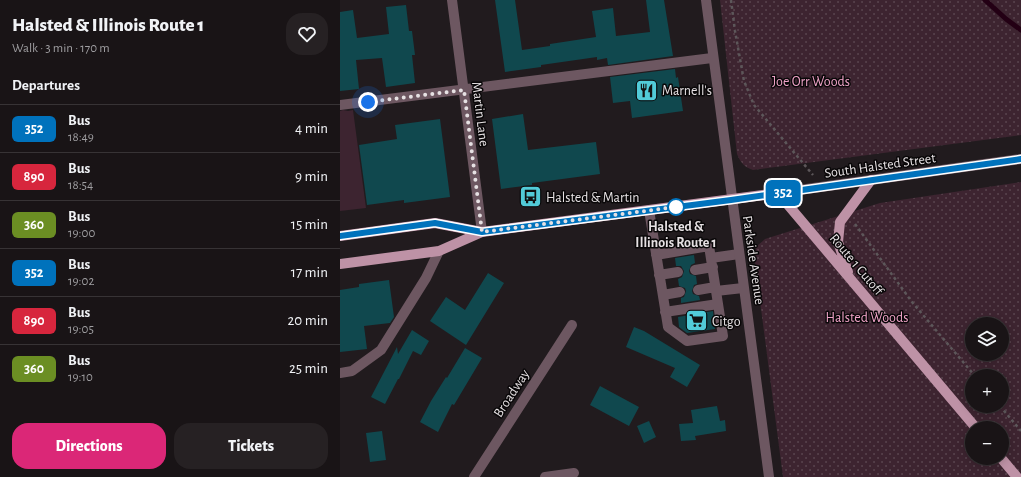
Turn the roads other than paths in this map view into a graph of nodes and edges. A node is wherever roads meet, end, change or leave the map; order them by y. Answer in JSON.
{"nodes":[{"id":1,"x":452,"y":0,"type":"edge"},
{"id":2,"x":706,"y":0,"type":"edge"},
{"id":3,"x":712,"y":58,"type":"junction"},
{"id":4,"x":464,"y":90,"type":"junction"},
{"id":5,"x":340,"y":106,"type":"edge"},
{"id":6,"x":1021,"y":159,"type":"edge"},
{"id":7,"x":871,"y":180,"type":"junction"},
{"id":8,"x":778,"y":193,"type":"junction"},
{"id":9,"x":731,"y":200,"type":"junction"},
{"id":10,"x":649,"y":210,"type":"junction"},
{"id":11,"x":482,"y":232,"type":"junction"},
{"id":12,"x":340,"y":236,"type":"edge"},
{"id":13,"x":439,"y":251,"type":"junction"},
{"id":14,"x":739,"y":254,"type":"junction"},
{"id":15,"x":656,"y":255,"type":"junction"},
{"id":16,"x":712,"y":263,"type":"junction"},
{"id":17,"x":340,"y":264,"type":"edge"},
{"id":18,"x":695,"y":270,"type":"dead end"},
{"id":19,"x":678,"y":272,"type":"dead end"},
{"id":20,"x":659,"y":275,"type":"junction"},
{"id":21,"x":849,"y":276,"type":"junction"},
{"id":22,"x":743,"y":288,"type":"junction"},
{"id":23,"x":716,"y":289,"type":"junction"},
{"id":24,"x":698,"y":290,"type":"dead end"},
{"id":25,"x":680,"y":292,"type":"dead end"},
{"id":26,"x":662,"y":295,"type":"junction"},
{"id":27,"x":718,"y":304,"type":"junction"},
{"id":28,"x":665,"y":312,"type":"junction"},
{"id":29,"x":572,"y":325,"type":"dead end"},
{"id":30,"x":340,"y":373,"type":"edge"},
{"id":31,"x":970,"y":421,"type":"edge"},
{"id":32,"x":1007,"y":465,"type":"edge"},
{"id":33,"x":574,"y":473,"type":"dead end"},
{"id":34,"x":474,"y":477,"type":"edge"},
{"id":35,"x":545,"y":477,"type":"edge"},
{"id":36,"x":769,"y":477,"type":"edge"},
{"id":37,"x":1017,"y":477,"type":"edge"}],
"edges":[{"from":1,"to":4,"type":"street","name":"Martin Lane"},
{"from":2,"to":3,"type":"street","name":"Parkside Avenue"},
{"from":3,"to":4,"type":"street"},
{"from":3,"to":9,"type":"street","name":"Parkside Avenue"},
{"from":4,"to":5,"type":"street"},
{"from":4,"to":11,"type":"street","name":"Martin Lane"},
{"from":6,"to":7,"type":"street","name":"South Halsted Street"},
{"from":7,"to":8,"type":"street","name":"South Halsted Street"},
{"from":7,"to":21,"type":"main road"},
{"from":8,"to":9,"type":"main road","name":"South Halsted Street"},
{"from":8,"to":21,"type":"main road","name":"Route 1 Cutoff"},
{"from":9,"to":10,"type":"main road","name":"South Halsted Street"},
{"from":9,"to":14,"type":"street","name":"Parkside Avenue"},
{"from":10,"to":11,"type":"main road","name":"South Halsted Street"},
{"from":10,"to":15,"type":"street"},
{"from":11,"to":12,"type":"main road","name":"South Halsted Street"},
{"from":11,"to":13,"type":"main road","name":"South Halsted Street"},
{"from":13,"to":17,"type":"main road","name":"South Halsted Street"},
{"from":13,"to":30,"type":"street"},
{"from":14,"to":16,"type":"street"},
{"from":14,"to":22,"type":"street","name":"Parkside Avenue"},
{"from":15,"to":16,"type":"street"},
{"from":15,"to":20,"type":"street"},
{"from":16,"to":18,"type":"street"},
{"from":16,"to":23,"type":"street"},
{"from":19,"to":20,"type":"street"},
{"from":20,"to":26,"type":"street"},
{"from":21,"to":31,"type":"main road","name":"Route 1 Cutoff"},
{"from":22,"to":23,"type":"street"},
{"from":22,"to":36,"type":"street","name":"Parkside Avenue"},
{"from":23,"to":24,"type":"street"},
{"from":23,"to":27,"type":"street"},
{"from":25,"to":26,"type":"street"},
{"from":26,"to":28,"type":"street"},
{"from":27,"to":28,"type":"street"},
{"from":27,"to":28,"type":"street"},
{"from":29,"to":34,"type":"street","name":"Broadway"},
{"from":32,"to":37,"type":"main road"},
{"from":33,"to":35,"type":"street"}]}
